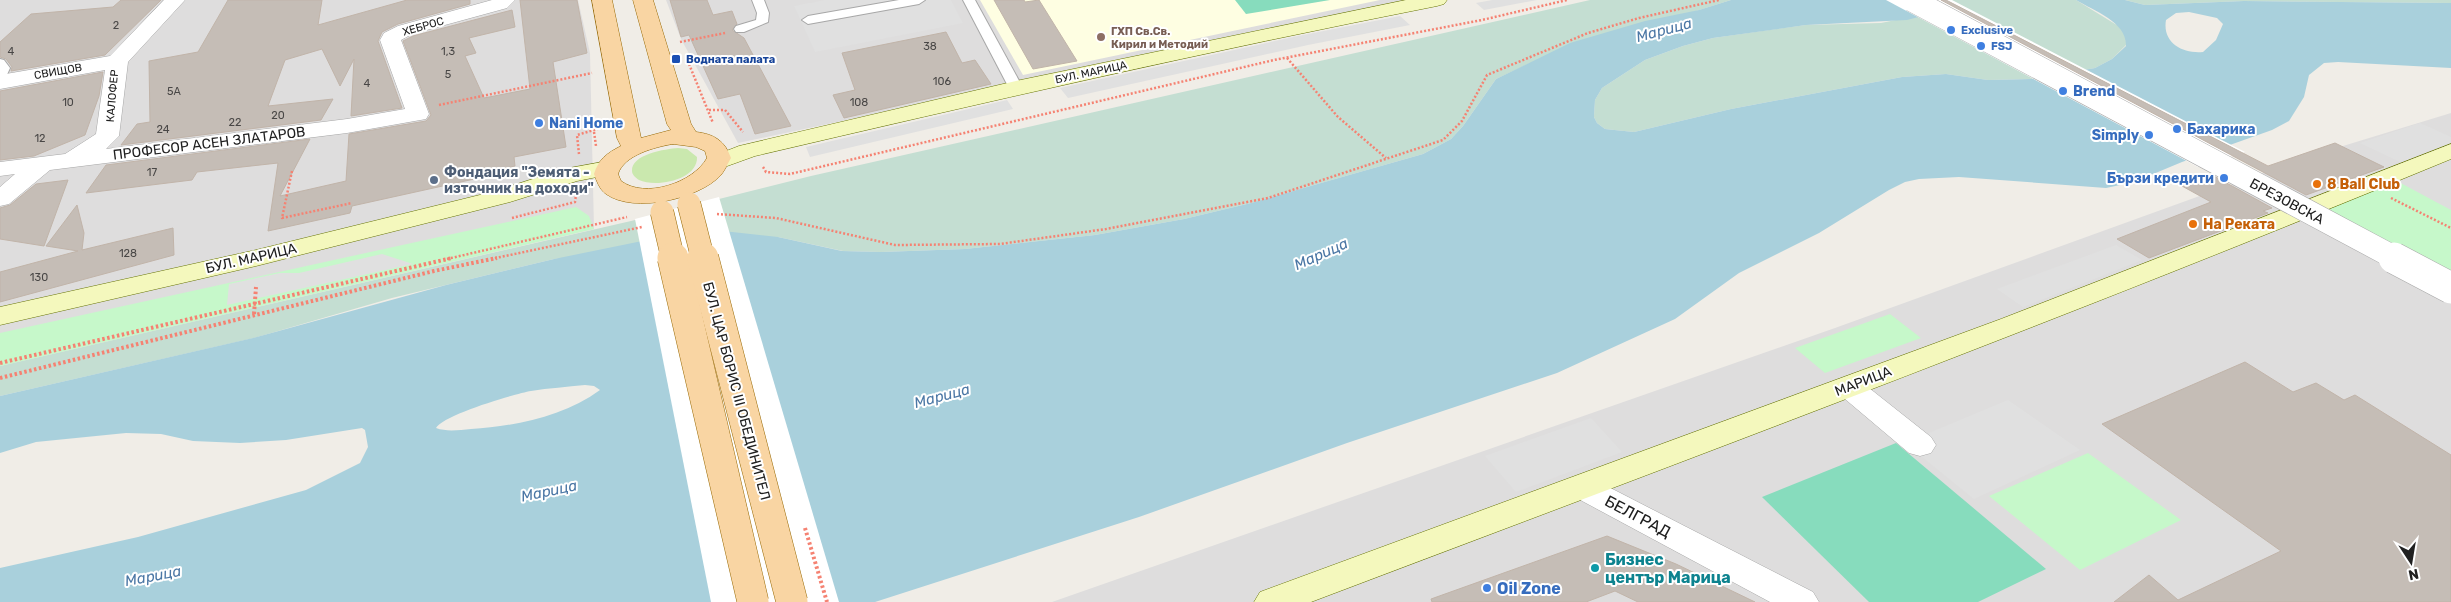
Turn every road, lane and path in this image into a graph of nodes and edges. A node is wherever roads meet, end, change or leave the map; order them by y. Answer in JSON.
{"nodes":[{"id":1,"x":175,"y":0,"type":"edge"},
{"id":2,"x":505,"y":0,"type":"edge"},
{"id":3,"x":602,"y":0,"type":"edge"},
{"id":4,"x":643,"y":0,"type":"edge"},
{"id":5,"x":758,"y":0,"type":"edge"},
{"id":6,"x":919,"y":0,"type":"edge"},
{"id":7,"x":969,"y":0,"type":"edge"},
{"id":8,"x":1567,"y":0,"type":"edge"},
{"id":9,"x":1719,"y":0,"type":"edge"},
{"id":10,"x":1912,"y":0,"type":"edge"},
{"id":11,"x":1429,"y":1,"type":"edge"},
{"id":12,"x":808,"y":20,"type":"dead end"},
{"id":13,"x":740,"y":30,"type":"joint"},
{"id":14,"x":680,"y":42,"type":"dead end"},
{"id":15,"x":1286,"y":58,"type":"junction"},
{"id":16,"x":117,"y":61,"type":"junction"},
{"id":17,"x":0,"y":64,"type":"edge"},
{"id":18,"x":599,"y":72,"type":"dead end"},
{"id":19,"x":0,"y":76,"type":"edge"},
{"id":20,"x":0,"y":82,"type":"edge"},
{"id":21,"x":1016,"y":88,"type":"junction"},
{"id":22,"x":709,"y":110,"type":"dead end"},
{"id":23,"x":418,"y":113,"type":"junction"},
{"id":24,"x":687,"y":137,"type":"junction"},
{"id":25,"x":633,"y":147,"type":"junction"},
{"id":26,"x":750,"y":151,"type":"junction"},
{"id":27,"x":2451,"y":151,"type":"edge"},
{"id":28,"x":717,"y":154,"type":"junction"},
{"id":29,"x":1386,"y":159,"type":"junction"},
{"id":30,"x":54,"y":163,"type":"junction"},
{"id":31,"x":0,"y":169,"type":"edge"},
{"id":32,"x":292,"y":171,"type":"dead end"},
{"id":33,"x":608,"y":176,"type":"junction"},
{"id":34,"x":2367,"y":186,"type":"junction"},
{"id":35,"x":0,"y":199,"type":"edge"},
{"id":36,"x":352,"y":203,"type":"dead end"},
{"id":37,"x":670,"y":207,"type":"junction"},
{"id":38,"x":2451,"y":228,"type":"edge"},
{"id":39,"x":256,"y":287,"type":"dead end"},
{"id":40,"x":2451,"y":288,"type":"edge"},
{"id":41,"x":256,"y":302,"type":"junction"},
{"id":42,"x":254,"y":314,"type":"junction"},
{"id":43,"x":0,"y":316,"type":"edge"},
{"id":44,"x":0,"y":363,"type":"edge"},
{"id":45,"x":0,"y":378,"type":"edge"},
{"id":46,"x":1849,"y":387,"type":"junction"},
{"id":47,"x":1920,"y":445,"type":"dead end"},
{"id":48,"x":1582,"y":487,"type":"junction"},
{"id":49,"x":752,"y":602,"type":"edge"},
{"id":50,"x":792,"y":602,"type":"edge"},
{"id":51,"x":1273,"y":602,"type":"edge"},
{"id":52,"x":1801,"y":602,"type":"edge"}],
"edges":[{"from":1,"to":16,"type":"street","name":"КАЛОФЕР"},
{"from":2,"to":23,"type":"street","name":"ХЕБРОС"},
{"from":3,"to":25,"type":"main road"},
{"from":4,"to":24,"type":"main road"},
{"from":5,"to":13,"type":"lane"},
{"from":6,"to":12,"type":"lane"},
{"from":7,"to":21,"type":"lane"},
{"from":8,"to":15,"type":"path"},
{"from":9,"to":29,"type":"path"},
{"from":10,"to":40,"type":"street","name":"БРЕЗОВСКА","bridge":true},
{"from":11,"to":21,"type":"street","name":"БУЛ. МАРИЦА"},
{"from":13,"to":14,"type":"path"},
{"from":15,"to":26,"type":"path"},
{"from":15,"to":29,"type":"path"},
{"from":16,"to":20,"type":"street","name":"СВИЩОВ"},
{"from":16,"to":30,"type":"street","name":"КАЛОФЕР"},
{"from":17,"to":19,"type":"lane"},
{"from":18,"to":23,"type":"path"},
{"from":21,"to":26,"type":"street","name":"БУЛ. МАРИЦА"},
{"from":22,"to":26,"type":"path"},
{"from":23,"to":30,"type":"street","name":"ПРОФЕСОР АСЕН ЗЛАТАРОВ"},
{"from":24,"to":25,"type":"main road"},
{"from":24,"to":28,"type":"main road"},
{"from":25,"to":33,"type":"main road"},
{"from":26,"to":28,"type":"street","name":"БУЛ. МАРИЦА"},
{"from":27,"to":34,"type":"street","name":"МАРИЦА"},
{"from":28,"to":37,"type":"main road"},
{"from":29,"to":37,"type":"path"},
{"from":30,"to":31,"type":"street","name":"ПРОФЕСОР АСЕН ЗЛАТАРОВ"},
{"from":30,"to":35,"type":"street","name":"КАЛОФЕР"},
{"from":32,"to":36,"type":"path"},
{"from":33,"to":37,"type":"main road"},
{"from":33,"to":43,"type":"street","name":"БУЛ. МАРИЦА"},
{"from":34,"to":38,"type":"path"},
{"from":34,"to":46,"type":"street","name":"МАРИЦА"},
{"from":37,"to":41,"type":"path"},
{"from":37,"to":42,"type":"path"},
{"from":37,"to":49,"type":"main road","name":"БУЛ. ЦАР БОРИС III ОБЕДИНИТЕЛ","bridge":true},
{"from":37,"to":50,"type":"main road","name":"БУЛ. ЦАР БОРИС III ОБЕДИНИТЕЛ","bridge":true},
{"from":39,"to":41,"type":"path"},
{"from":41,"to":42,"type":"path"},
{"from":41,"to":44,"type":"path"},
{"from":42,"to":45,"type":"path"},
{"from":46,"to":47,"type":"street"},
{"from":46,"to":48,"type":"street","name":"МАРИЦА"},
{"from":48,"to":51,"type":"street","name":"МАРИЦА"},
{"from":48,"to":52,"type":"street","name":"БЕЛГРАД"}]}
